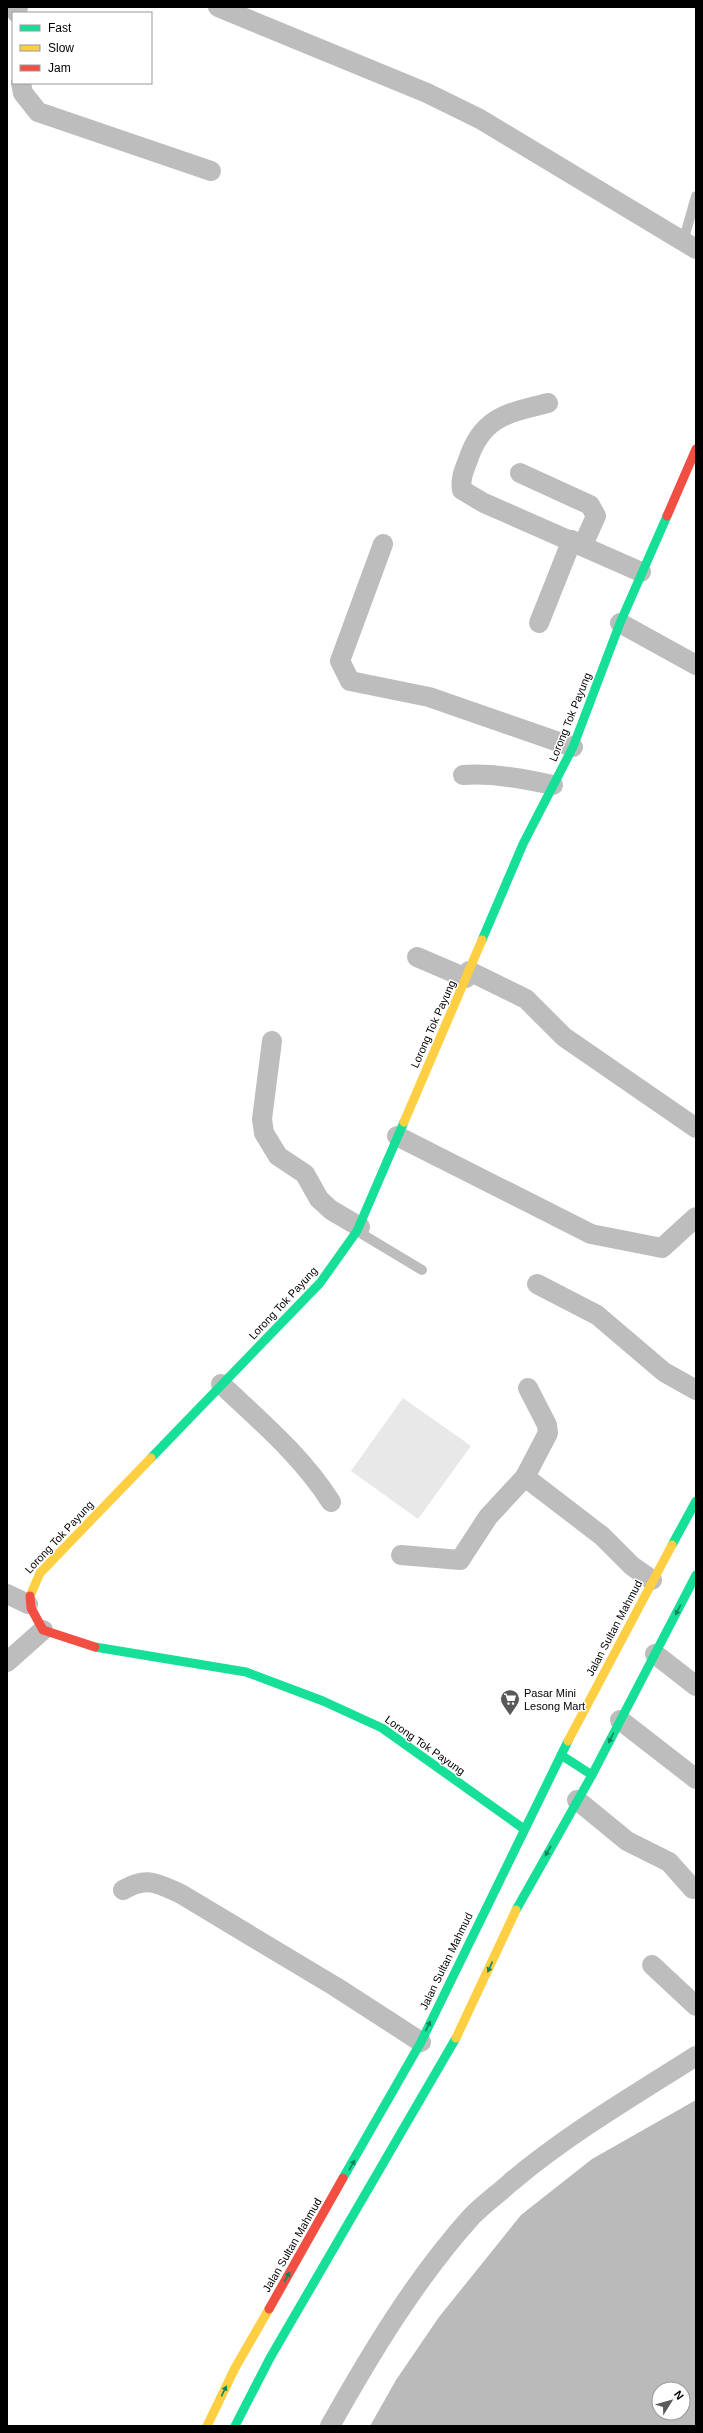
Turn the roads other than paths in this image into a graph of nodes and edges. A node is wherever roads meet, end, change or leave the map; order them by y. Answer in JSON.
{"nodes":[{"id":1,"x":218,"y":7,"type":"edge"},
{"id":2,"x":21,"y":84,"type":"edge"},
{"id":3,"x":211,"y":171,"type":"dead end"},
{"id":4,"x":696,"y":196,"type":"edge"},
{"id":5,"x":689,"y":246,"type":"edge"},
{"id":6,"x":548,"y":403,"type":"dead end"},
{"id":7,"x":696,"y":448,"type":"edge"},
{"id":8,"x":520,"y":473,"type":"dead end"},
{"id":9,"x":578,"y":543,"type":"junction"},
{"id":10,"x":383,"y":544,"type":"dead end"},
{"id":11,"x":641,"y":572,"type":"junction"},
{"id":12,"x":539,"y":622,"type":"dead end"},
{"id":13,"x":620,"y":623,"type":"junction"},
{"id":14,"x":696,"y":665,"type":"edge"},
{"id":15,"x":573,"y":747,"type":"junction"},
{"id":16,"x":463,"y":775,"type":"dead end"},
{"id":17,"x":553,"y":785,"type":"junction"},
{"id":18,"x":417,"y":956,"type":"dead end"},
{"id":19,"x":468,"y":975,"type":"junction"},
{"id":20,"x":272,"y":1040,"type":"dead end"},
{"id":21,"x":696,"y":1128,"type":"edge"},
{"id":22,"x":397,"y":1136,"type":"junction"},
{"id":23,"x":696,"y":1217,"type":"edge"},
{"id":24,"x":358,"y":1229,"type":"junction"},
{"id":25,"x":422,"y":1270,"type":"dead end"},
{"id":26,"x":537,"y":1284,"type":"dead end"},
{"id":27,"x":221,"y":1384,"type":"junction"},
{"id":28,"x":528,"y":1388,"type":"dead end"},
{"id":29,"x":696,"y":1390,"type":"edge"},
{"id":30,"x":525,"y":1477,"type":"junction"},
{"id":31,"x":696,"y":1501,"type":"edge"},
{"id":32,"x":331,"y":1502,"type":"dead end"},
{"id":33,"x":401,"y":1555,"type":"dead end"},
{"id":34,"x":696,"y":1575,"type":"edge"},
{"id":35,"x":652,"y":1580,"type":"junction"},
{"id":36,"x":7,"y":1594,"type":"edge"},
{"id":37,"x":28,"y":1604,"type":"junction"},
{"id":38,"x":43,"y":1630,"type":"junction"},
{"id":39,"x":654,"y":1654,"type":"junction"},
{"id":40,"x":7,"y":1662,"type":"edge"},
{"id":41,"x":696,"y":1686,"type":"edge"},
{"id":42,"x":620,"y":1720,"type":"junction"},
{"id":43,"x":560,"y":1756,"type":"junction"},
{"id":44,"x":592,"y":1775,"type":"junction"},
{"id":45,"x":696,"y":1779,"type":"edge"},
{"id":46,"x":577,"y":1800,"type":"junction"},
{"id":47,"x":524,"y":1829,"type":"junction"},
{"id":48,"x":693,"y":1889,"type":"dead end"},
{"id":49,"x":123,"y":1890,"type":"dead end"},
{"id":50,"x":652,"y":1965,"type":"dead end"},
{"id":51,"x":696,"y":2006,"type":"edge"},
{"id":52,"x":421,"y":2042,"type":"junction"},
{"id":53,"x":696,"y":2056,"type":"edge"},
{"id":54,"x":207,"y":2426,"type":"edge"},
{"id":55,"x":235,"y":2426,"type":"edge"},
{"id":56,"x":330,"y":2426,"type":"edge"}],
"edges":[{"from":1,"to":5,"type":"street"},
{"from":2,"to":3,"type":"street"},
{"from":4,"to":5,"type":"lane"},
{"from":6,"to":9,"type":"street"},
{"from":7,"to":11,"type":"main road","name":"Lorong Tok Payung"},
{"from":8,"to":9,"type":"street"},
{"from":9,"to":11,"type":"street"},
{"from":9,"to":12,"type":"street"},
{"from":10,"to":15,"type":"street"},
{"from":11,"to":13,"type":"main road","name":"Lorong Tok Payung"},
{"from":13,"to":14,"type":"street"},
{"from":13,"to":15,"type":"main road","name":"Lorong Tok Payung"},
{"from":15,"to":17,"type":"main road","name":"Lorong Tok Payung"},
{"from":16,"to":17,"type":"street"},
{"from":17,"to":19,"type":"main road","name":"Lorong Tok Payung"},
{"from":18,"to":19,"type":"street"},
{"from":19,"to":21,"type":"street"},
{"from":19,"to":22,"type":"main road","name":"Lorong Tok Payung"},
{"from":20,"to":24,"type":"street"},
{"from":22,"to":23,"type":"street"},
{"from":22,"to":24,"type":"main road","name":"Lorong Tok Payung"},
{"from":24,"to":25,"type":"lane"},
{"from":24,"to":27,"type":"main road","name":"Lorong Tok Payung"},
{"from":26,"to":29,"type":"street"},
{"from":27,"to":32,"type":"street"},
{"from":27,"to":37,"type":"main road","name":"Lorong Tok Payung"},
{"from":28,"to":30,"type":"street"},
{"from":30,"to":33,"type":"street"},
{"from":30,"to":35,"type":"street"},
{"from":31,"to":35,"type":"main road","name":"Jalan Sultan Mahmud"},
{"from":34,"to":39,"type":"main road","one_way":true},
{"from":35,"to":43,"type":"main road","name":"Jalan Sultan Mahmud"},
{"from":36,"to":37,"type":"street"},
{"from":37,"to":38,"type":"main road"},
{"from":38,"to":40,"type":"street"},
{"from":38,"to":47,"type":"main road","name":"Lorong Tok Payung"},
{"from":39,"to":41,"type":"street"},
{"from":39,"to":42,"type":"main road"},
{"from":42,"to":44,"type":"main road","one_way":true},
{"from":42,"to":45,"type":"street"},
{"from":43,"to":44,"type":"main road"},
{"from":43,"to":47,"type":"main road","name":"Jalan Sultan Mahmud"},
{"from":44,"to":46,"type":"main road"},
{"from":46,"to":48,"type":"street"},
{"from":46,"to":55,"type":"main road","one_way":true},
{"from":52,"to":47,"type":"main road","name":"Jalan Sultan Mahmud","one_way":true},
{"from":49,"to":52,"type":"street"},
{"from":50,"to":51,"type":"street"},
{"from":54,"to":52,"type":"main road","name":"Jalan Sultan Mahmud","one_way":true},
{"from":53,"to":56,"type":"street"}]}
